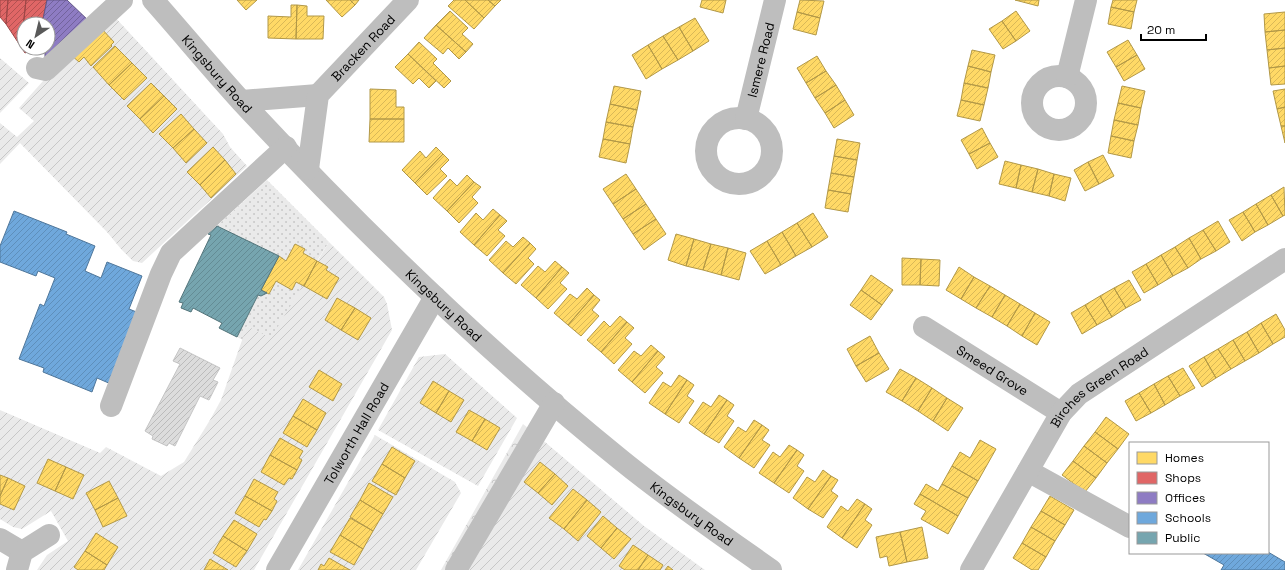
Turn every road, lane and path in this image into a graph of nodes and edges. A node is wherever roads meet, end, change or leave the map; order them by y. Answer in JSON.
{"nodes":[{"id":1,"x":122,"y":0,"type":"edge"},
{"id":2,"x":153,"y":0,"type":"edge"},
{"id":3,"x":408,"y":0,"type":"edge"},
{"id":4,"x":775,"y":0,"type":"edge"},
{"id":5,"x":1086,"y":0,"type":"edge"},
{"id":6,"x":37,"y":68,"type":"dead end"},
{"id":7,"x":1068,"y":77,"type":"dead end"},
{"id":8,"x":318,"y":95,"type":"junction"},
{"id":9,"x":242,"y":101,"type":"junction"},
{"id":10,"x":746,"y":119,"type":"dead end"},
{"id":11,"x":286,"y":147,"type":"junction"},
{"id":12,"x":308,"y":169,"type":"junction"},
{"id":13,"x":1285,"y":259,"type":"edge"},
{"id":14,"x":435,"y":296,"type":"junction"},
{"id":15,"x":924,"y":327,"type":"dead end"},
{"id":16,"x":554,"y":403,"type":"junction"},
{"id":17,"x":111,"y":406,"type":"dead end"},
{"id":18,"x":1061,"y":413,"type":"junction"},
{"id":19,"x":1028,"y":471,"type":"junction"},
{"id":20,"x":1129,"y":527,"type":"edge"},
{"id":21,"x":49,"y":535,"type":"dead end"},
{"id":22,"x":0,"y":539,"type":"edge"},
{"id":23,"x":20,"y":561,"type":"edge"},
{"id":24,"x":277,"y":570,"type":"edge"},
{"id":25,"x":456,"y":570,"type":"edge"},
{"id":26,"x":771,"y":570,"type":"edge"},
{"id":27,"x":971,"y":570,"type":"edge"}],
"edges":[{"from":1,"to":6,"type":"street"},
{"from":2,"to":9,"type":"street","name":"Kingsbury Road"},
{"from":3,"to":8,"type":"street","name":"Bracken Road"},
{"from":4,"to":10,"type":"street","name":"Ismere Road"},
{"from":5,"to":7,"type":"street"},
{"from":8,"to":9,"type":"street"},
{"from":8,"to":12,"type":"street"},
{"from":9,"to":11,"type":"street","name":"Kingsbury Road"},
{"from":11,"to":12,"type":"street","name":"Kingsbury Road"},
{"from":11,"to":17,"type":"street"},
{"from":12,"to":14,"type":"street","name":"Kingsbury Road"},
{"from":13,"to":18,"type":"street","name":"Birches Green Road"},
{"from":14,"to":16,"type":"street","name":"Kingsbury Road"},
{"from":14,"to":24,"type":"street","name":"Tolworth Hall Road"},
{"from":15,"to":18,"type":"street","name":"Smeed Grove"},
{"from":16,"to":25,"type":"street"},
{"from":16,"to":26,"type":"street","name":"Kingsbury Road"},
{"from":18,"to":19,"type":"street","name":"Birches Green Road"},
{"from":19,"to":20,"type":"street"},
{"from":19,"to":27,"type":"street","name":"Birches Green Road"},
{"from":21,"to":23,"type":"street"},
{"from":22,"to":23,"type":"street"}]}
